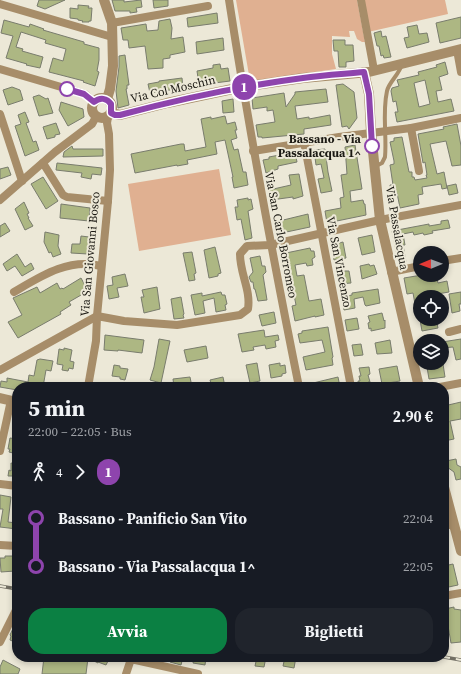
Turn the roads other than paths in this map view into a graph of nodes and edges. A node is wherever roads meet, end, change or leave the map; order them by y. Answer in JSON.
{"nodes":[{"id":1,"x":104,"y":0,"type":"edge"},
{"id":2,"x":229,"y":0,"type":"edge"},
{"id":3,"x":361,"y":0,"type":"edge"},
{"id":4,"x":0,"y":4,"type":"edge"},
{"id":5,"x":208,"y":6,"type":"dead end"},
{"id":6,"x":112,"y":23,"type":"junction"},
{"id":7,"x":112,"y":37,"type":"junction"},
{"id":8,"x":459,"y":50,"type":"edge"},
{"id":9,"x":402,"y":64,"type":"junction"},
{"id":10,"x":0,"y":69,"type":"edge"},
{"id":11,"x":374,"y":70,"type":"junction"},
{"id":12,"x":364,"y":72,"type":"junction"},
{"id":13,"x":461,"y":72,"type":"edge"},
{"id":14,"x":242,"y":88,"type":"junction"},
{"id":15,"x":369,"y":94,"type":"junction"},
{"id":16,"x":106,"y":100,"type":"junction"},
{"id":17,"x":94,"y":102,"type":"junction"},
{"id":18,"x":0,"y":114,"type":"edge"},
{"id":19,"x":461,"y":118,"type":"edge"},
{"id":20,"x":107,"y":119,"type":"junction"},
{"id":21,"x":410,"y":128,"type":"junction"},
{"id":22,"x":386,"y":131,"type":"junction"},
{"id":23,"x":371,"y":132,"type":"junction"},
{"id":24,"x":304,"y":142,"type":"junction"},
{"id":25,"x":253,"y":151,"type":"junction"},
{"id":26,"x":43,"y":164,"type":"junction"},
{"id":27,"x":374,"y":166,"type":"junction"},
{"id":28,"x":419,"y":171,"type":"dead end"},
{"id":29,"x":22,"y":180,"type":"junction"},
{"id":30,"x":0,"y":200,"type":"edge"},
{"id":31,"x":108,"y":201,"type":"junction"},
{"id":32,"x":461,"y":205,"type":"edge"},
{"id":33,"x":380,"y":220,"type":"junction"},
{"id":34,"x":321,"y":233,"type":"junction"},
{"id":35,"x":270,"y":245,"type":"junction"},
{"id":36,"x":461,"y":258,"type":"edge"},
{"id":37,"x":449,"y":260,"type":"edge"},
{"id":38,"x":101,"y":266,"type":"junction"},
{"id":39,"x":413,"y":267,"type":"edge"},
{"id":40,"x":391,"y":272,"type":"junction"},
{"id":41,"x":14,"y":292,"type":"dead end"},
{"id":42,"x":97,"y":316,"type":"junction"},
{"id":43,"x":461,"y":329,"type":"edge"},
{"id":44,"x":449,"y":332,"type":"dead end"},
{"id":45,"x":0,"y":370,"type":"edge"},
{"id":46,"x":89,"y":382,"type":"edge"},
{"id":47,"x":298,"y":382,"type":"edge"},
{"id":48,"x":350,"y":382,"type":"edge"},
{"id":49,"x":418,"y":382,"type":"edge"},
{"id":50,"x":461,"y":383,"type":"edge"},
{"id":51,"x":449,"y":385,"type":"edge"},
{"id":52,"x":0,"y":398,"type":"edge"},
{"id":53,"x":12,"y":401,"type":"edge"},
{"id":54,"x":12,"y":408,"type":"edge"},
{"id":55,"x":0,"y":451,"type":"edge"},
{"id":56,"x":0,"y":484,"type":"edge"},
{"id":57,"x":12,"y":485,"type":"edge"},
{"id":58,"x":449,"y":525,"type":"edge"},
{"id":59,"x":0,"y":545,"type":"edge"},
{"id":60,"x":12,"y":546,"type":"edge"},
{"id":61,"x":461,"y":551,"type":"edge"},
{"id":62,"x":461,"y":592,"type":"edge"},
{"id":63,"x":449,"y":595,"type":"edge"},
{"id":64,"x":12,"y":619,"type":"edge"},
{"id":65,"x":0,"y":642,"type":"edge"},
{"id":66,"x":130,"y":662,"type":"edge"},
{"id":67,"x":141,"y":662,"type":"edge"},
{"id":68,"x":126,"y":674,"type":"edge"},
{"id":69,"x":198,"y":674,"type":"edge"}],
"edges":[{"from":1,"to":6,"type":"street"},
{"from":2,"to":14,"type":"street","name":"Via San Carlo Borromeo"},
{"from":3,"to":11,"type":"street"},
{"from":4,"to":7,"type":"street"},
{"from":5,"to":6,"type":"street"},
{"from":6,"to":7,"type":"street"},
{"from":7,"to":16,"type":"street"},
{"from":8,"to":9,"type":"street","name":"Via Col Moschin"},
{"from":8,"to":13,"type":"street"},
{"from":9,"to":11,"type":"street","name":"Via Col Moschin"},
{"from":9,"to":22,"type":"lane"},
{"from":10,"to":17,"type":"street"},
{"from":11,"to":12,"type":"street","name":"Via Col Moschin"},
{"from":11,"to":15,"type":"street"},
{"from":12,"to":14,"type":"street","name":"Via Col Moschin"},
{"from":12,"to":15,"type":"street"},
{"from":14,"to":20,"type":"street","name":"Via Col Moschin"},
{"from":14,"to":25,"type":"street","name":"Via San Carlo Borromeo"},
{"from":15,"to":23,"type":"street","name":"Via Passalacqua"},
{"from":16,"to":17,"type":"street"},
{"from":16,"to":20,"type":"street","name":"Via San Giovanni Bosco"},
{"from":17,"to":20,"type":"street","name":"Via San Giovanni Bosco"},
{"from":18,"to":29,"type":"street"},
{"from":19,"to":21,"type":"street"},
{"from":20,"to":26,"type":"street"},
{"from":20,"to":31,"type":"street","name":"Via San Giovanni Bosco"},
{"from":21,"to":22,"type":"street"},
{"from":21,"to":28,"type":"street"},
{"from":22,"to":23,"type":"street"},
{"from":22,"to":27,"type":"lane"},
{"from":23,"to":24,"type":"street"},
{"from":23,"to":27,"type":"street","name":"Via Passalacqua"},
{"from":24,"to":25,"type":"street"},
{"from":24,"to":34,"type":"street","name":"Via San Vincenzo"},
{"from":25,"to":35,"type":"street","name":"Via San Carlo Borromeo"},
{"from":26,"to":29,"type":"street"},
{"from":26,"to":31,"type":"street"},
{"from":27,"to":33,"type":"street","name":"Via Passalacqua"},
{"from":29,"to":30,"type":"street"},
{"from":31,"to":38,"type":"street","name":"Via San Giovanni Bosco"},
{"from":32,"to":33,"type":"street"},
{"from":33,"to":34,"type":"street"},
{"from":33,"to":40,"type":"street","name":"Via Passalacqua"},
{"from":34,"to":35,"type":"street"},
{"from":34,"to":48,"type":"street","name":"Via San Vincenzo"},
{"from":35,"to":42,"type":"street"},
{"from":35,"to":47,"type":"street","name":"Via San Carlo Borromeo"},
{"from":36,"to":37,"type":"street"},
{"from":38,"to":41,"type":"street"},
{"from":38,"to":42,"type":"street","name":"Via San Giovanni Bosco"},
{"from":39,"to":40,"type":"street"},
{"from":40,"to":49,"type":"street","name":"Via Passalacqua"},
{"from":42,"to":45,"type":"street"},
{"from":42,"to":46,"type":"street","name":"Via San Giovanni Bosco"},
{"from":43,"to":44,"type":"street"},
{"from":50,"to":51,"type":"street"},
{"from":52,"to":53,"type":"street"},
{"from":54,"to":55,"type":"street"},
{"from":56,"to":57,"type":"street"},
{"from":58,"to":61,"type":"street"},
{"from":59,"to":60,"type":"street"},
{"from":62,"to":63,"type":"street"},
{"from":64,"to":65,"type":"street"},
{"from":66,"to":68,"type":"street"},
{"from":67,"to":69,"type":"street"}]}
